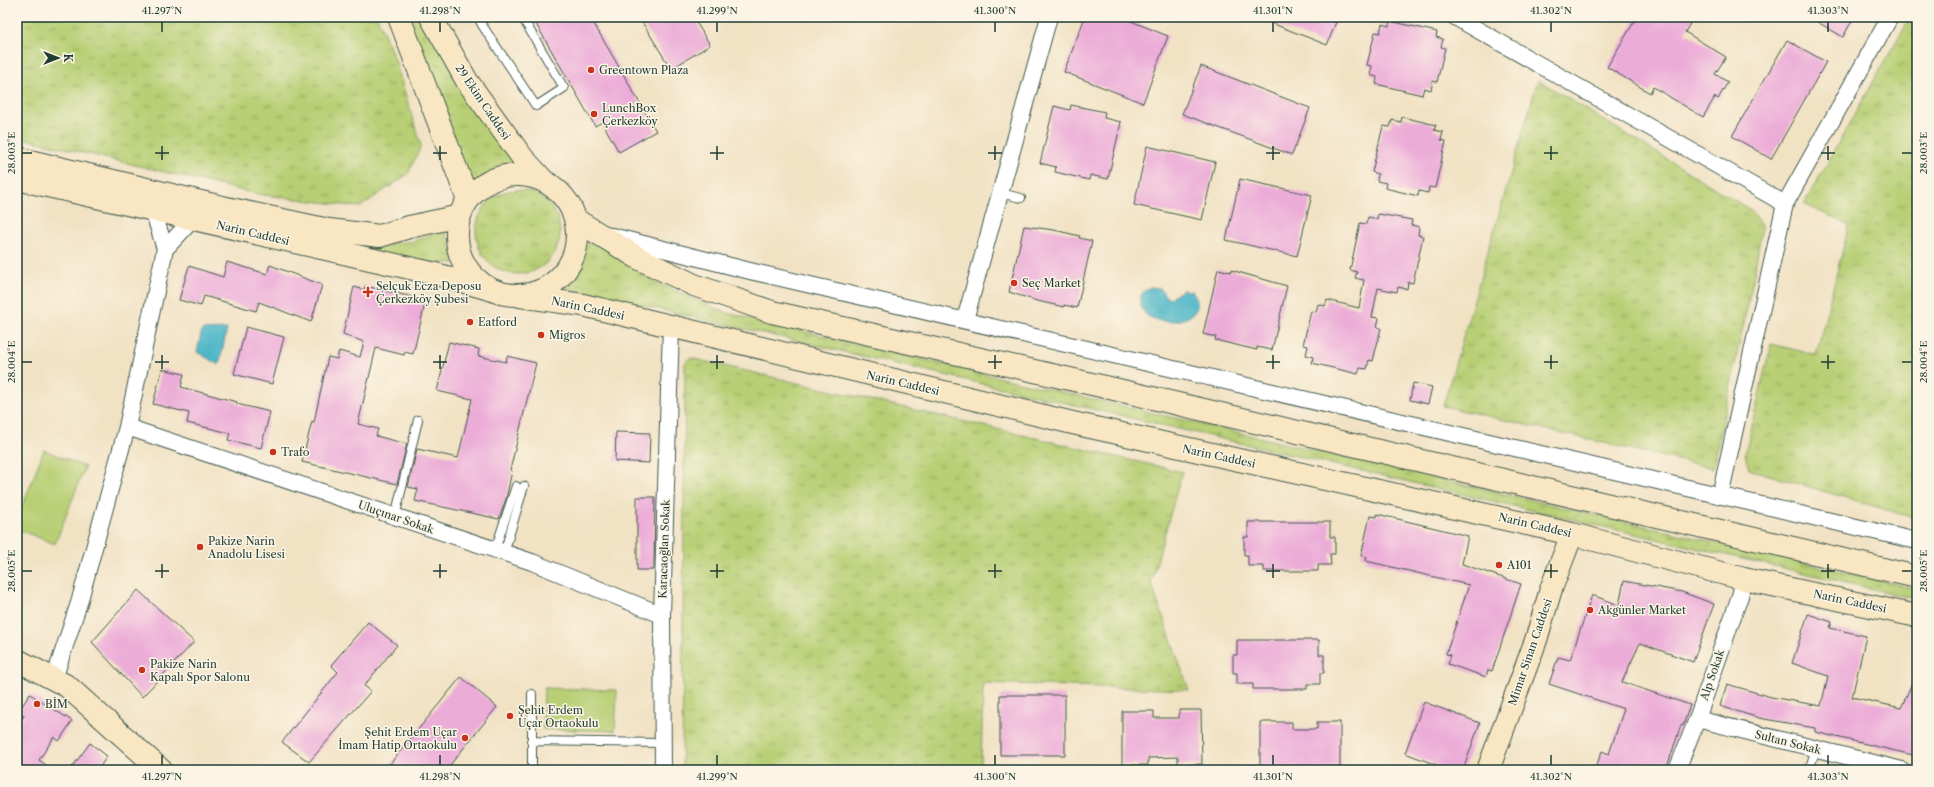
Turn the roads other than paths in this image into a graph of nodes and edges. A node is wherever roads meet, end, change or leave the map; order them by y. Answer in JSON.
{"nodes":[{"id":1,"x":399,"y":17,"type":"edge"},
{"id":2,"x":431,"y":17,"type":"edge"},
{"id":3,"x":478,"y":17,"type":"edge"},
{"id":4,"x":522,"y":17,"type":"edge"},
{"id":5,"x":1049,"y":17,"type":"edge"},
{"id":6,"x":1455,"y":17,"type":"edge"},
{"id":7,"x":1890,"y":17,"type":"edge"},
{"id":8,"x":17,"y":158,"type":"edge"},
{"id":9,"x":17,"y":179,"type":"edge"},
{"id":10,"x":544,"y":181,"type":"junction"},
{"id":11,"x":1000,"y":193,"type":"junction"},
{"id":12,"x":1021,"y":198,"type":"dead end"},
{"id":13,"x":1785,"y":204,"type":"junction"},
{"id":14,"x":464,"y":208,"type":"junction"},
{"id":15,"x":153,"y":210,"type":"junction"},
{"id":16,"x":193,"y":219,"type":"junction"},
{"id":17,"x":576,"y":220,"type":"junction"},
{"id":18,"x":598,"y":233,"type":"junction"},
{"id":19,"x":165,"y":249,"type":"junction"},
{"id":20,"x":489,"y":289,"type":"junction"},
{"id":21,"x":520,"y":296,"type":"junction"},
{"id":22,"x":965,"y":320,"type":"junction"},
{"id":23,"x":671,"y":327,"type":"junction"},
{"id":24,"x":418,"y":420,"type":"dead end"},
{"id":25,"x":128,"y":427,"type":"junction"},
{"id":26,"x":520,"y":486,"type":"dead end"},
{"id":27,"x":1720,"y":496,"type":"junction"},
{"id":28,"x":396,"y":517,"type":"junction"},
{"id":29,"x":1572,"y":534,"type":"junction"},
{"id":30,"x":1917,"y":541,"type":"edge"},
{"id":31,"x":499,"y":551,"type":"junction"},
{"id":32,"x":1917,"y":577,"type":"edge"},
{"id":33,"x":1744,"y":579,"type":"junction"},
{"id":34,"x":662,"y":615,"type":"junction"},
{"id":35,"x":1917,"y":616,"type":"edge"},
{"id":36,"x":17,"y":660,"type":"edge"},
{"id":37,"x":54,"y":679,"type":"junction"},
{"id":38,"x":532,"y":694,"type":"dead end"},
{"id":39,"x":1697,"y":719,"type":"junction"},
{"id":40,"x":531,"y":741,"type":"junction"},
{"id":41,"x":662,"y":743,"type":"junction"},
{"id":42,"x":1816,"y":749,"type":"junction"},
{"id":43,"x":161,"y":770,"type":"edge"},
{"id":44,"x":532,"y":770,"type":"edge"},
{"id":45,"x":662,"y":770,"type":"edge"},
{"id":46,"x":1488,"y":770,"type":"edge"},
{"id":47,"x":1677,"y":770,"type":"edge"},
{"id":48,"x":1809,"y":770,"type":"edge"},
{"id":49,"x":1902,"y":770,"type":"edge"}],
"edges":[{"from":1,"to":14,"type":"main road"},
{"from":2,"to":10,"type":"main road","name":"29 Ekim Caddesi"},
{"from":3,"to":4,"type":"lane"},
{"from":5,"to":11,"type":"street"},
{"from":6,"to":13,"type":"street"},
{"from":7,"to":13,"type":"street"},
{"from":8,"to":14,"type":"main road","name":"Narin Caddesi"},
{"from":9,"to":15,"type":"main road","name":"Narin Caddesi"},
{"from":10,"to":14,"type":"main road"},
{"from":10,"to":17,"type":"main road"},
{"from":11,"to":12,"type":"lane"},
{"from":11,"to":22,"type":"street"},
{"from":13,"to":27,"type":"street"},
{"from":14,"to":20,"type":"main road"},
{"from":15,"to":16,"type":"main road","name":"Narin Caddesi"},
{"from":15,"to":19,"type":"street"},
{"from":16,"to":19,"type":"street"},
{"from":16,"to":20,"type":"main road","name":"Narin Caddesi"},
{"from":17,"to":18,"type":"main road"},
{"from":17,"to":21,"type":"main road"},
{"from":18,"to":22,"type":"street"},
{"from":18,"to":32,"type":"main road"},
{"from":19,"to":25,"type":"street"},
{"from":20,"to":21,"type":"main road"},
{"from":21,"to":23,"type":"main road","name":"Narin Caddesi"},
{"from":22,"to":27,"type":"street"},
{"from":23,"to":29,"type":"main road","name":"Narin Caddesi"},
{"from":23,"to":34,"type":"street","name":"Karacaoğlan Sokak"},
{"from":24,"to":28,"type":"lane"},
{"from":25,"to":28,"type":"street","name":"Uluçınar Sokak"},
{"from":25,"to":37,"type":"street"},
{"from":26,"to":31,"type":"lane"},
{"from":27,"to":30,"type":"street"},
{"from":28,"to":31,"type":"street","name":"Uluçınar Sokak"},
{"from":29,"to":33,"type":"main road","name":"Narin Caddesi"},
{"from":29,"to":46,"type":"main road","name":"Mimar Sinan Caddesi"},
{"from":31,"to":34,"type":"street","name":"Uluçınar Sokak"},
{"from":33,"to":35,"type":"main road","name":"Narin Caddesi"},
{"from":33,"to":39,"type":"street","name":"Alp Sokak"},
{"from":34,"to":41,"type":"street","name":"Karacaoğlan Sokak"},
{"from":36,"to":37,"type":"main road"},
{"from":37,"to":43,"type":"main road"},
{"from":38,"to":40,"type":"lane"},
{"from":39,"to":42,"type":"street","name":"Sultan Sokak"},
{"from":39,"to":47,"type":"street","name":"Alp Sokak"},
{"from":40,"to":41,"type":"lane"},
{"from":40,"to":44,"type":"lane"},
{"from":41,"to":45,"type":"street","name":"Karacaoğlan Sokak"},
{"from":42,"to":48,"type":"lane"},
{"from":42,"to":49,"type":"street","name":"Sultan Sokak"}]}
